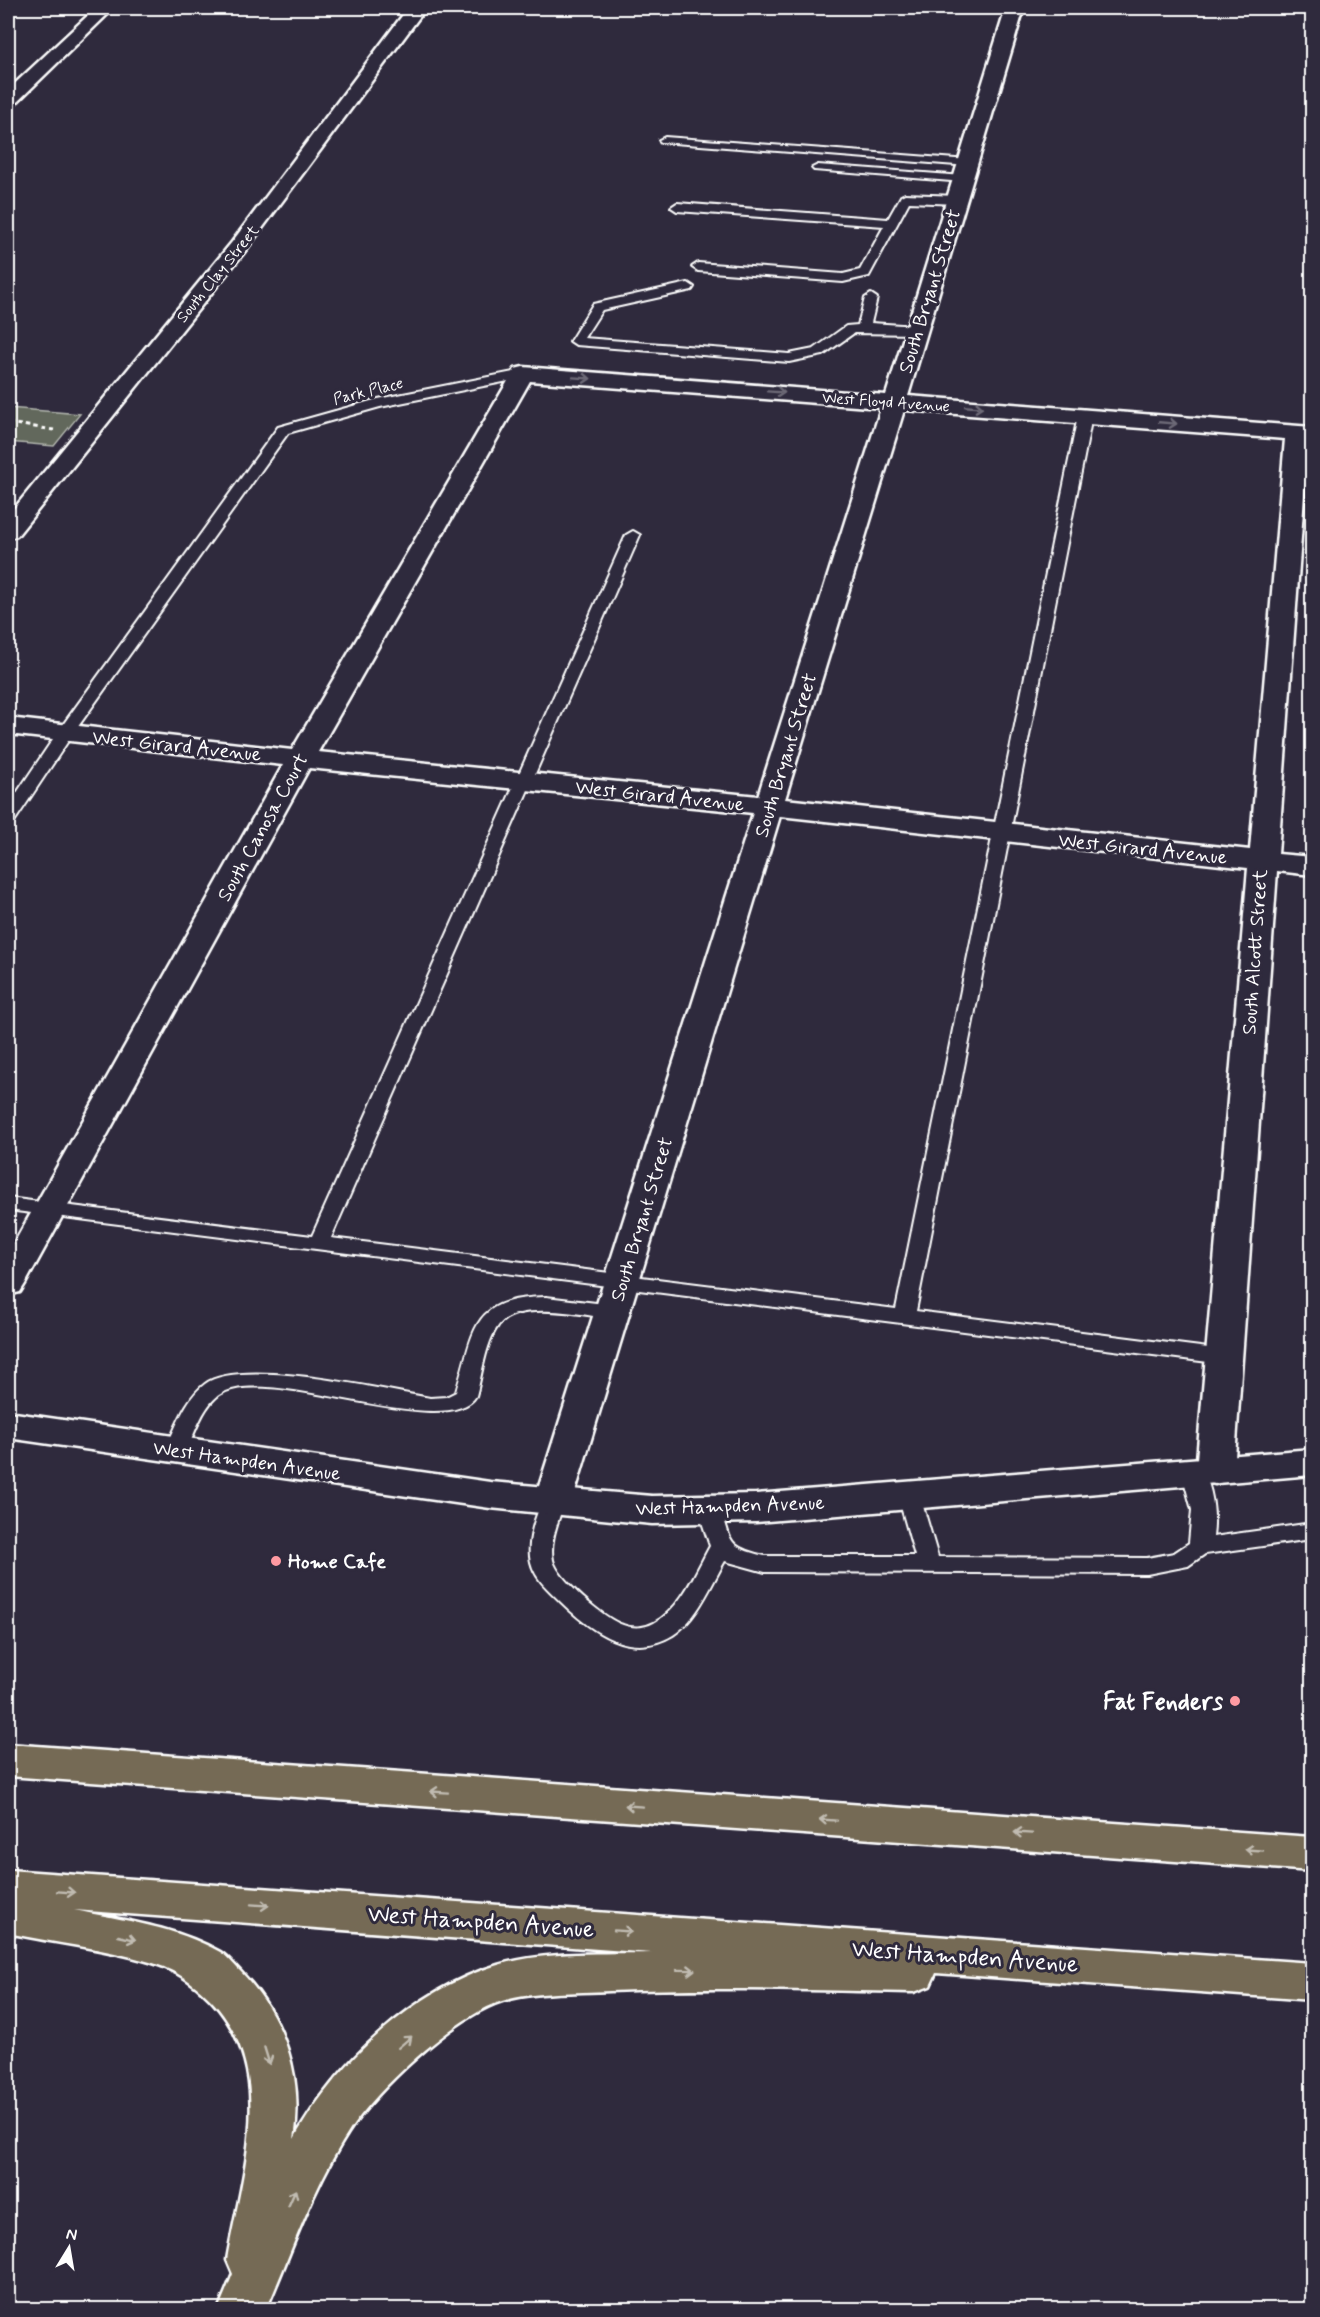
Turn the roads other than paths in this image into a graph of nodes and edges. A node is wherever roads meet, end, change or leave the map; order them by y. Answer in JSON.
{"nodes":[{"id":1,"x":105,"y":8,"type":"edge"},
{"id":2,"x":417,"y":8,"type":"edge"},
{"id":3,"x":1015,"y":8,"type":"edge"},
{"id":4,"x":8,"y":100,"type":"edge"},
{"id":5,"x":665,"y":140,"type":"dead end"},
{"id":6,"x":818,"y":168,"type":"dead end"},
{"id":7,"x":967,"y":171,"type":"junction"},
{"id":8,"x":958,"y":200,"type":"junction"},
{"id":9,"x":677,"y":207,"type":"dead end"},
{"id":10,"x":891,"y":223,"type":"junction"},
{"id":11,"x":698,"y":267,"type":"dead end"},
{"id":12,"x":688,"y":287,"type":"dead end"},
{"id":13,"x":871,"y":298,"type":"dead end"},
{"id":14,"x":863,"y":328,"type":"junction"},
{"id":15,"x":917,"y":330,"type":"junction"},
{"id":16,"x":523,"y":374,"type":"junction"},
{"id":17,"x":462,"y":388,"type":"joint"},
{"id":18,"x":895,"y":401,"type":"junction"},
{"id":19,"x":1085,"y":416,"type":"junction"},
{"id":20,"x":1305,"y":434,"type":"edge"},
{"id":21,"x":8,"y":531,"type":"edge"},
{"id":22,"x":633,"y":536,"type":"dead end"},
{"id":23,"x":8,"y":726,"type":"edge"},
{"id":24,"x":65,"y":733,"type":"junction"},
{"id":25,"x":300,"y":759,"type":"junction"},
{"id":26,"x":524,"y":782,"type":"junction"},
{"id":27,"x":770,"y":806,"type":"junction"},
{"id":28,"x":8,"y":819,"type":"edge"},
{"id":29,"x":1003,"y":832,"type":"junction"},
{"id":30,"x":1261,"y":861,"type":"junction"},
{"id":31,"x":1312,"y":866,"type":"edge"},
{"id":32,"x":8,"y":1204,"type":"edge"},
{"id":33,"x":48,"y":1209,"type":"junction"},
{"id":34,"x":318,"y":1244,"type":"junction"},
{"id":35,"x":548,"y":1273,"type":"junction"},
{"id":36,"x":622,"y":1282,"type":"junction"},
{"id":37,"x":8,"y":1284,"type":"edge"},
{"id":38,"x":538,"y":1304,"type":"junction"},
{"id":39,"x":613,"y":1312,"type":"junction"},
{"id":40,"x":905,"y":1317,"type":"junction"},
{"id":41,"x":1224,"y":1357,"type":"junction"},
{"id":42,"x":8,"y":1425,"type":"edge"},
{"id":43,"x":176,"y":1450,"type":"junction"},
{"id":44,"x":1312,"y":1462,"type":"edge"},
{"id":45,"x":1204,"y":1472,"type":"junction"},
{"id":46,"x":909,"y":1496,"type":"junction"},
{"id":47,"x":553,"y":1502,"type":"junction"},
{"id":48,"x":709,"y":1510,"type":"junction"},
{"id":49,"x":1312,"y":1531,"type":"edge"},
{"id":50,"x":721,"y":1547,"type":"junction"},
{"id":51,"x":1199,"y":1547,"type":"junction"},
{"id":52,"x":929,"y":1565,"type":"junction"},
{"id":53,"x":8,"y":1760,"type":"edge"},
{"id":54,"x":1312,"y":1854,"type":"edge"},
{"id":55,"x":8,"y":1888,"type":"edge"},
{"id":56,"x":8,"y":1915,"type":"edge"},
{"id":57,"x":1246,"y":1977,"type":"junction"},
{"id":58,"x":1312,"y":1982,"type":"edge"},
{"id":59,"x":242,"y":2309,"type":"edge"}],
"edges":[{"from":1,"to":4,"type":"street"},
{"from":2,"to":21,"type":"street","name":"South Clay Street"},
{"from":3,"to":7,"type":"street","name":"South Bryant Street"},
{"from":5,"to":7,"type":"lane"},
{"from":6,"to":7,"type":"lane"},
{"from":7,"to":8,"type":"street","name":"South Bryant Street"},
{"from":8,"to":10,"type":"lane"},
{"from":8,"to":15,"type":"street","name":"South Bryant Street"},
{"from":9,"to":10,"type":"lane"},
{"from":10,"to":11,"type":"lane"},
{"from":12,"to":14,"type":"lane"},
{"from":13,"to":14,"type":"lane"},
{"from":14,"to":15,"type":"lane"},
{"from":15,"to":18,"type":"street","name":"South Bryant Street"},
{"from":16,"to":17,"type":"lane","name":"West Floyd Avenue"},
{"from":16,"to":18,"type":"street","name":"West Floyd Avenue","one_way":true},
{"from":16,"to":25,"type":"street","name":"South Canosa Court"},
{"from":17,"to":24,"type":"lane","name":"Park Place"},
{"from":18,"to":19,"type":"street","name":"West Floyd Avenue","one_way":true},
{"from":18,"to":27,"type":"street","name":"South Bryant Street"},
{"from":19,"to":20,"type":"street","name":"West Floyd Avenue","one_way":true},
{"from":19,"to":29,"type":"lane"},
{"from":20,"to":30,"type":"street","name":"South Alcott Street"},
{"from":22,"to":26,"type":"lane"},
{"from":23,"to":24,"type":"street","name":"West Girard Avenue"},
{"from":24,"to":25,"type":"street","name":"West Girard Avenue"},
{"from":24,"to":28,"type":"lane"},
{"from":25,"to":26,"type":"street","name":"West Girard Avenue"},
{"from":25,"to":33,"type":"street","name":"South Canosa Court"},
{"from":26,"to":27,"type":"street","name":"West Girard Avenue"},
{"from":26,"to":34,"type":"lane"},
{"from":27,"to":29,"type":"street","name":"West Girard Avenue"},
{"from":27,"to":36,"type":"street","name":"South Bryant Street"},
{"from":29,"to":30,"type":"street","name":"West Girard Avenue"},
{"from":29,"to":40,"type":"lane"},
{"from":30,"to":31,"type":"street","name":"West Girard Avenue"},
{"from":30,"to":41,"type":"street","name":"South Alcott Street"},
{"from":32,"to":33,"type":"lane"},
{"from":33,"to":34,"type":"lane"},
{"from":33,"to":37,"type":"street","name":"South Canosa Court"},
{"from":34,"to":35,"type":"lane"},
{"from":35,"to":36,"type":"lane"},
{"from":35,"to":38,"type":"lane"},
{"from":36,"to":39,"type":"street","name":"South Bryant Street"},
{"from":36,"to":40,"type":"lane"},
{"from":38,"to":39,"type":"lane"},
{"from":38,"to":43,"type":"lane"},
{"from":39,"to":47,"type":"street","name":"South Bryant Street"},
{"from":40,"to":41,"type":"lane"},
{"from":41,"to":45,"type":"street","name":"South Alcott Street"},
{"from":42,"to":43,"type":"street","name":"West Hampden Avenue"},
{"from":43,"to":47,"type":"street","name":"West Hampden Avenue"},
{"from":44,"to":45,"type":"street","name":"West Hampden Avenue"},
{"from":45,"to":46,"type":"street","name":"West Hampden Avenue"},
{"from":45,"to":51,"type":"lane"},
{"from":46,"to":48,"type":"street","name":"West Hampden Avenue"},
{"from":46,"to":52,"type":"lane"},
{"from":47,"to":48,"type":"street","name":"West Hampden Avenue"},
{"from":47,"to":50,"type":"lane"},
{"from":48,"to":50,"type":"lane"},
{"from":49,"to":51,"type":"lane"},
{"from":50,"to":52,"type":"lane"},
{"from":51,"to":52,"type":"lane"},
{"from":54,"to":53,"type":"highway","one_way":true},
{"from":55,"to":57,"type":"highway","name":"West Hampden Avenue","one_way":true},
{"from":56,"to":59,"type":"highway","one_way":true},
{"from":57,"to":58,"type":"highway","name":"West Hampden Avenue"},
{"from":59,"to":57,"type":"highway","one_way":true}]}
